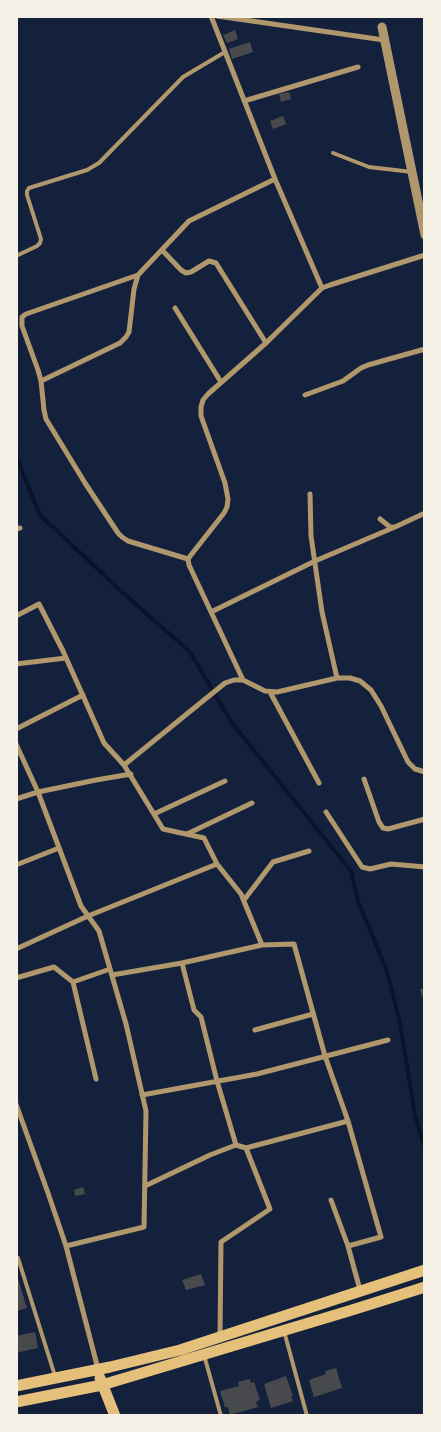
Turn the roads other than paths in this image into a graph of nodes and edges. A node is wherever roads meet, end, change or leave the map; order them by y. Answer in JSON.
{"nodes":[{"id":1,"x":211,"y":16,"type":"edge"},
{"id":2,"x":217,"y":16,"type":"edge"},
{"id":3,"x":382,"y":28,"type":"dead end"},
{"id":4,"x":384,"y":40,"type":"junction"},
{"id":5,"x":225,"y":52,"type":"junction"},
{"id":6,"x":358,"y":67,"type":"dead end"},
{"id":7,"x":244,"y":101,"type":"junction"},
{"id":8,"x":332,"y":153,"type":"dead end"},
{"id":9,"x":412,"y":172,"type":"junction"},
{"id":10,"x":275,"y":179,"type":"junction"},
{"id":11,"x":424,"y":232,"type":"edge"},
{"id":12,"x":162,"y":250,"type":"junction"},
{"id":13,"x":425,"y":255,"type":"edge"},
{"id":14,"x":16,"y":256,"type":"edge"},
{"id":15,"x":138,"y":275,"type":"junction"},
{"id":16,"x":322,"y":288,"type":"junction"},
{"id":17,"x":175,"y":308,"type":"dead end"},
{"id":18,"x":266,"y":343,"type":"junction"},
{"id":19,"x":425,"y":349,"type":"edge"},
{"id":20,"x":41,"y":381,"type":"junction"},
{"id":21,"x":221,"y":382,"type":"junction"},
{"id":22,"x":305,"y":395,"type":"dead end"},
{"id":23,"x":310,"y":494,"type":"dead end"},
{"id":24,"x":425,"y":514,"type":"edge"},
{"id":25,"x":380,"y":519,"type":"dead end"},
{"id":26,"x":395,"y":527,"type":"junction"},
{"id":27,"x":188,"y":559,"type":"junction"},
{"id":28,"x":315,"y":561,"type":"junction"},
{"id":29,"x":210,"y":612,"type":"junction"},
{"id":30,"x":16,"y":616,"type":"edge"},
{"id":31,"x":66,"y":658,"type":"junction"},
{"id":32,"x":16,"y":664,"type":"edge"},
{"id":33,"x":337,"y":678,"type":"junction"},
{"id":34,"x":243,"y":680,"type":"junction"},
{"id":35,"x":270,"y":692,"type":"junction"},
{"id":36,"x":83,"y":695,"type":"junction"},
{"id":37,"x":16,"y":728,"type":"edge"},
{"id":38,"x":16,"y":744,"type":"edge"},
{"id":39,"x":124,"y":765,"type":"junction"},
{"id":40,"x":425,"y":772,"type":"edge"},
{"id":41,"x":131,"y":774,"type":"junction"},
{"id":42,"x":364,"y":779,"type":"dead end"},
{"id":43,"x":226,"y":781,"type":"dead end"},
{"id":44,"x":319,"y":783,"type":"dead end"},
{"id":45,"x":38,"y":792,"type":"junction"},
{"id":46,"x":16,"y":799,"type":"edge"},
{"id":47,"x":252,"y":803,"type":"dead end"},
{"id":48,"x":326,"y":812,"type":"dead end"},
{"id":49,"x":154,"y":814,"type":"junction"},
{"id":50,"x":425,"y":819,"type":"edge"},
{"id":51,"x":186,"y":834,"type":"junction"},
{"id":52,"x":59,"y":848,"type":"junction"},
{"id":53,"x":309,"y":850,"type":"dead end"},
{"id":54,"x":217,"y":864,"type":"junction"},
{"id":55,"x":16,"y":865,"type":"edge"},
{"id":56,"x":425,"y":867,"type":"edge"},
{"id":57,"x":244,"y":900,"type":"junction"},
{"id":58,"x":88,"y":916,"type":"junction"},
{"id":59,"x":262,"y":945,"type":"junction"},
{"id":60,"x":16,"y":949,"type":"edge"},
{"id":61,"x":182,"y":963,"type":"junction"},
{"id":62,"x":111,"y":972,"type":"junction"},
{"id":63,"x":16,"y":978,"type":"edge"},
{"id":64,"x":72,"y":982,"type":"junction"},
{"id":65,"x":313,"y":1014,"type":"junction"},
{"id":66,"x":255,"y":1030,"type":"dead end"},
{"id":67,"x":388,"y":1040,"type":"dead end"},
{"id":68,"x":325,"y":1056,"type":"junction"},
{"id":69,"x":96,"y":1079,"type":"dead end"},
{"id":70,"x":217,"y":1082,"type":"junction"},
{"id":71,"x":142,"y":1095,"type":"junction"},
{"id":72,"x":16,"y":1104,"type":"edge"},
{"id":73,"x":348,"y":1121,"type":"junction"},
{"id":74,"x":236,"y":1146,"type":"junction"},
{"id":75,"x":246,"y":1148,"type":"junction"},
{"id":76,"x":145,"y":1186,"type":"junction"},
{"id":77,"x":331,"y":1200,"type":"dead end"},
{"id":78,"x":66,"y":1246,"type":"junction"},
{"id":79,"x":348,"y":1246,"type":"junction"},
{"id":80,"x":18,"y":1258,"type":"dead end"},
{"id":81,"x":425,"y":1270,"type":"edge"},
{"id":82,"x":425,"y":1287,"type":"edge"},
{"id":83,"x":360,"y":1290,"type":"junction"},
{"id":84,"x":283,"y":1330,"type":"junction"},
{"id":85,"x":220,"y":1337,"type":"junction"},
{"id":86,"x":203,"y":1349,"type":"junction"},
{"id":87,"x":220,"y":1350,"type":"junction"},
{"id":88,"x":98,"y":1369,"type":"junction"},
{"id":89,"x":56,"y":1378,"type":"junction"},
{"id":90,"x":102,"y":1385,"type":"junction"},
{"id":91,"x":16,"y":1386,"type":"edge"},
{"id":92,"x":16,"y":1402,"type":"edge"},
{"id":93,"x":115,"y":1416,"type":"edge"},
{"id":94,"x":221,"y":1416,"type":"edge"},
{"id":95,"x":307,"y":1416,"type":"edge"}],
"edges":[{"from":1,"to":5,"type":"street"},
{"from":2,"to":4,"type":"street"},
{"from":3,"to":4,"type":"street"},
{"from":4,"to":9,"type":"street"},
{"from":5,"to":7,"type":"street"},
{"from":5,"to":14,"type":"lane"},
{"from":6,"to":7,"type":"street"},
{"from":7,"to":10,"type":"street"},
{"from":8,"to":9,"type":"lane"},
{"from":9,"to":11,"type":"street"},
{"from":10,"to":12,"type":"street"},
{"from":10,"to":16,"type":"street"},
{"from":12,"to":15,"type":"street"},
{"from":12,"to":18,"type":"street"},
{"from":13,"to":16,"type":"street"},
{"from":15,"to":20,"type":"street"},
{"from":15,"to":20,"type":"street"},
{"from":16,"to":18,"type":"street"},
{"from":17,"to":21,"type":"street"},
{"from":18,"to":21,"type":"street"},
{"from":19,"to":22,"type":"street"},
{"from":20,"to":27,"type":"street"},
{"from":21,"to":27,"type":"street"},
{"from":23,"to":28,"type":"street"},
{"from":24,"to":26,"type":"street"},
{"from":25,"to":26,"type":"street"},
{"from":26,"to":28,"type":"street"},
{"from":27,"to":29,"type":"street"},
{"from":28,"to":29,"type":"street"},
{"from":28,"to":33,"type":"street"},
{"from":29,"to":34,"type":"street"},
{"from":30,"to":31,"type":"street"},
{"from":31,"to":32,"type":"street"},
{"from":31,"to":36,"type":"street"},
{"from":33,"to":35,"type":"street"},
{"from":33,"to":40,"type":"street"},
{"from":34,"to":35,"type":"street"},
{"from":34,"to":39,"type":"street"},
{"from":35,"to":44,"type":"street"},
{"from":36,"to":37,"type":"street"},
{"from":36,"to":39,"type":"street"},
{"from":38,"to":45,"type":"street"},
{"from":39,"to":41,"type":"street"},
{"from":41,"to":45,"type":"street"},
{"from":41,"to":49,"type":"street"},
{"from":42,"to":50,"type":"street"},
{"from":43,"to":49,"type":"street"},
{"from":45,"to":46,"type":"street"},
{"from":45,"to":52,"type":"street"},
{"from":47,"to":51,"type":"street"},
{"from":48,"to":56,"type":"street"},
{"from":49,"to":51,"type":"street"},
{"from":51,"to":54,"type":"street"},
{"from":52,"to":55,"type":"street"},
{"from":52,"to":58,"type":"street"},
{"from":53,"to":57,"type":"street"},
{"from":54,"to":57,"type":"street"},
{"from":54,"to":58,"type":"street"},
{"from":57,"to":59,"type":"street"},
{"from":58,"to":60,"type":"street"},
{"from":58,"to":62,"type":"street"},
{"from":59,"to":61,"type":"street"},
{"from":59,"to":65,"type":"street"},
{"from":61,"to":62,"type":"street"},
{"from":61,"to":70,"type":"street"},
{"from":62,"to":64,"type":"street"},
{"from":62,"to":71,"type":"street"},
{"from":63,"to":64,"type":"street"},
{"from":64,"to":69,"type":"street"},
{"from":65,"to":66,"type":"street"},
{"from":65,"to":68,"type":"street"},
{"from":67,"to":68,"type":"street"},
{"from":68,"to":70,"type":"street"},
{"from":68,"to":73,"type":"street"},
{"from":70,"to":71,"type":"street"},
{"from":70,"to":74,"type":"street"},
{"from":71,"to":76,"type":"street"},
{"from":72,"to":78,"type":"street"},
{"from":73,"to":75,"type":"street"},
{"from":73,"to":79,"type":"street"},
{"from":74,"to":75,"type":"street"},
{"from":74,"to":76,"type":"street"},
{"from":75,"to":85,"type":"street"},
{"from":76,"to":78,"type":"street"},
{"from":77,"to":79,"type":"street"},
{"from":78,"to":88,"type":"street"},
{"from":79,"to":83,"type":"street"},
{"from":80,"to":89,"type":"lane"},
{"from":81,"to":83,"type":"main road"},
{"from":82,"to":84,"type":"main road"},
{"from":83,"to":85,"type":"main road"},
{"from":84,"to":87,"type":"main road"},
{"from":84,"to":95,"type":"lane"},
{"from":85,"to":86,"type":"main road"},
{"from":85,"to":87,"type":"street"},
{"from":86,"to":87,"type":"main road"},
{"from":86,"to":88,"type":"main road"},
{"from":86,"to":90,"type":"main road"},
{"from":86,"to":94,"type":"lane"},
{"from":88,"to":89,"type":"main road"},
{"from":88,"to":90,"type":"main road"},
{"from":89,"to":91,"type":"main road"},
{"from":90,"to":92,"type":"main road"},
{"from":90,"to":93,"type":"main road"}]}
